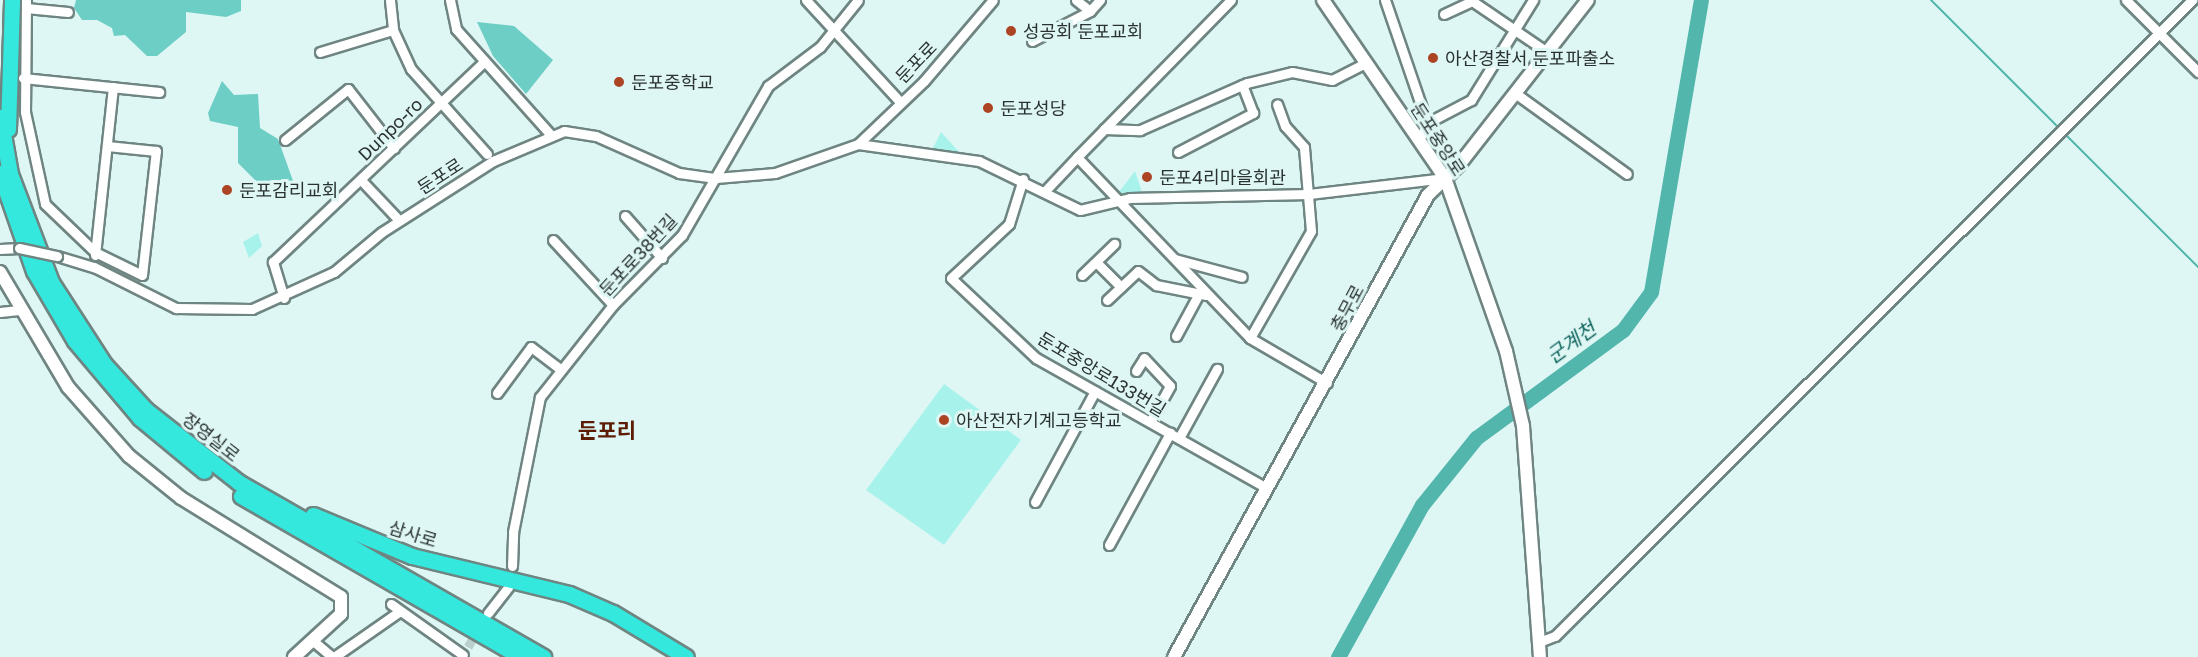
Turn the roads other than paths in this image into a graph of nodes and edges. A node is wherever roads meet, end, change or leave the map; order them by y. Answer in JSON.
{"nodes":[{"id":1,"x":390,"y":0,"type":"edge"},
{"id":2,"x":450,"y":0,"type":"edge"},
{"id":3,"x":806,"y":0,"type":"edge"},
{"id":4,"x":858,"y":0,"type":"edge"},
{"id":5,"x":993,"y":0,"type":"edge"},
{"id":6,"x":1076,"y":0,"type":"edge"},
{"id":7,"x":1100,"y":0,"type":"edge"},
{"id":8,"x":1231,"y":0,"type":"edge"},
{"id":9,"x":1323,"y":0,"type":"edge"},
{"id":10,"x":1385,"y":0,"type":"edge"},
{"id":11,"x":1533,"y":0,"type":"edge"},
{"id":12,"x":1588,"y":0,"type":"edge"},
{"id":13,"x":2126,"y":0,"type":"edge"},
{"id":14,"x":2192,"y":0,"type":"edge"},
{"id":15,"x":1475,"y":1,"type":"edge"},
{"id":16,"x":22,"y":3,"type":"edge"},
{"id":17,"x":1090,"y":11,"type":"junction"},
{"id":18,"x":68,"y":12,"type":"dead end"},
{"id":19,"x":1444,"y":14,"type":"dead end"},
{"id":20,"x":393,"y":30,"type":"junction"},
{"id":21,"x":1514,"y":30,"type":"junction"},
{"id":22,"x":835,"y":32,"type":"junction"},
{"id":23,"x":2159,"y":33,"type":"junction"},
{"id":24,"x":1032,"y":41,"type":"dead end"},
{"id":25,"x":320,"y":52,"type":"dead end"},
{"id":26,"x":1547,"y":52,"type":"junction"},
{"id":27,"x":484,"y":62,"type":"junction"},
{"id":28,"x":1366,"y":63,"type":"junction"},
{"id":29,"x":2198,"y":72,"type":"edge"},
{"id":30,"x":23,"y":78,"type":"junction"},
{"id":31,"x":1242,"y":85,"type":"junction"},
{"id":32,"x":113,"y":87,"type":"junction"},
{"id":33,"x":159,"y":92,"type":"dead end"},
{"id":34,"x":1515,"y":93,"type":"junction"},
{"id":35,"x":441,"y":102,"type":"junction"},
{"id":36,"x":900,"y":102,"type":"junction"},
{"id":37,"x":1278,"y":104,"type":"dead end"},
{"id":38,"x":0,"y":117,"type":"edge"},
{"id":39,"x":1426,"y":123,"type":"junction"},
{"id":40,"x":1104,"y":129,"type":"junction"},
{"id":41,"x":549,"y":134,"type":"junction"},
{"id":42,"x":285,"y":140,"type":"dead end"},
{"id":43,"x":1419,"y":141,"type":"junction"},
{"id":44,"x":858,"y":144,"type":"junction"},
{"id":45,"x":107,"y":146,"type":"junction"},
{"id":46,"x":394,"y":148,"type":"junction"},
{"id":47,"x":1178,"y":152,"type":"dead end"},
{"id":48,"x":487,"y":154,"type":"dead end"},
{"id":49,"x":1077,"y":157,"type":"junction"},
{"id":50,"x":5,"y":173,"type":"edge"},
{"id":51,"x":1627,"y":174,"type":"dead end"},
{"id":52,"x":716,"y":178,"type":"junction"},
{"id":53,"x":1445,"y":178,"type":"junction"},
{"id":54,"x":1023,"y":179,"type":"junction"},
{"id":55,"x":361,"y":180,"type":"junction"},
{"id":56,"x":1044,"y":192,"type":"junction"},
{"id":57,"x":1309,"y":194,"type":"junction"},
{"id":58,"x":1118,"y":199,"type":"junction"},
{"id":59,"x":625,"y":216,"type":"dead end"},
{"id":60,"x":396,"y":217,"type":"dead end"},
{"id":61,"x":553,"y":240,"type":"dead end"},
{"id":62,"x":1114,"y":244,"type":"dead end"},
{"id":63,"x":0,"y":249,"type":"edge"},
{"id":64,"x":95,"y":252,"type":"junction"},
{"id":65,"x":662,"y":258,"type":"junction"},
{"id":66,"x":1172,"y":258,"type":"junction"},
{"id":67,"x":1096,"y":262,"type":"junction"},
{"id":68,"x":94,"y":267,"type":"junction"},
{"id":69,"x":0,"y":272,"type":"edge"},
{"id":70,"x":1082,"y":275,"type":"dead end"},
{"id":71,"x":1242,"y":277,"type":"dead end"},
{"id":72,"x":1121,"y":287,"type":"junction"},
{"id":73,"x":1201,"y":296,"type":"junction"},
{"id":74,"x":284,"y":298,"type":"junction"},
{"id":75,"x":1107,"y":300,"type":"dead end"},
{"id":76,"x":613,"y":305,"type":"junction"},
{"id":77,"x":19,"y":309,"type":"junction"},
{"id":78,"x":0,"y":312,"type":"edge"},
{"id":79,"x":1176,"y":336,"type":"dead end"},
{"id":80,"x":1250,"y":338,"type":"junction"},
{"id":81,"x":559,"y":368,"type":"junction"},
{"id":82,"x":1217,"y":369,"type":"dead end"},
{"id":83,"x":1137,"y":371,"type":"dead end"},
{"id":84,"x":1327,"y":383,"type":"junction"},
{"id":85,"x":1095,"y":391,"type":"junction"},
{"id":86,"x":497,"y":393,"type":"dead end"},
{"id":87,"x":146,"y":410,"type":"junction"},
{"id":88,"x":1150,"y":422,"type":"junction"},
{"id":89,"x":1170,"y":433,"type":"junction"},
{"id":90,"x":1179,"y":438,"type":"junction"},
{"id":91,"x":1268,"y":488,"type":"junction"},
{"id":92,"x":1035,"y":502,"type":"dead end"},
{"id":93,"x":1109,"y":545,"type":"dead end"},
{"id":94,"x":512,"y":566,"type":"dead end"},
{"id":95,"x":508,"y":587,"type":"dead end"},
{"id":96,"x":391,"y":604,"type":"dead end"},
{"id":97,"x":433,"y":607,"type":"junction"},
{"id":98,"x":400,"y":611,"type":"junction"},
{"id":99,"x":488,"y":613,"type":"dead end"},
{"id":100,"x":312,"y":640,"type":"junction"},
{"id":101,"x":1539,"y":642,"type":"junction"},
{"id":102,"x":464,"y":653,"type":"edge"},
{"id":103,"x":294,"y":657,"type":"edge"},
{"id":104,"x":333,"y":657,"type":"edge"},
{"id":105,"x":500,"y":657,"type":"edge"},
{"id":106,"x":521,"y":657,"type":"edge"},
{"id":107,"x":543,"y":657,"type":"edge"},
{"id":108,"x":686,"y":657,"type":"edge"},
{"id":109,"x":1174,"y":657,"type":"edge"},
{"id":110,"x":1540,"y":657,"type":"edge"}],
"edges":[{"from":1,"to":20,"type":"street"},
{"from":2,"to":27,"type":"street"},
{"from":3,"to":22,"type":"street"},
{"from":4,"to":22,"type":"street","name":"둔포로38번길"},
{"from":5,"to":36,"type":"street","name":"둔포로"},
{"from":6,"to":17,"type":"street"},
{"from":7,"to":17,"type":"street"},
{"from":8,"to":40,"type":"street"},
{"from":9,"to":28,"type":"street","name":"둔포중앙로"},
{"from":10,"to":39,"type":"street"},
{"from":11,"to":21,"type":"street"},
{"from":12,"to":26,"type":"street","name":"충무로"},
{"from":13,"to":23,"type":"street"},
{"from":14,"to":23,"type":"street"},
{"from":15,"to":19,"type":"street"},
{"from":15,"to":21,"type":"street"},
{"from":16,"to":18,"type":"street"},
{"from":16,"to":30,"type":"street"},
{"from":16,"to":50,"type":"highway"},
{"from":17,"to":24,"type":"street"},
{"from":20,"to":25,"type":"street"},
{"from":20,"to":35,"type":"street"},
{"from":21,"to":26,"type":"street"},
{"from":21,"to":39,"type":"street"},
{"from":22,"to":36,"type":"street"},
{"from":22,"to":52,"type":"street","name":"둔포로38번길"},
{"from":23,"to":29,"type":"street"},
{"from":23,"to":101,"type":"street"},
{"from":26,"to":34,"type":"street","name":"충무로"},
{"from":27,"to":35,"type":"street","name":"Dunpo-ro"},
{"from":27,"to":41,"type":"street"},
{"from":28,"to":31,"type":"street"},
{"from":28,"to":43,"type":"street","name":"둔포중앙로"},
{"from":30,"to":32,"type":"street"},
{"from":30,"to":64,"type":"street"},
{"from":31,"to":40,"type":"street"},
{"from":31,"to":47,"type":"street"},
{"from":32,"to":33,"type":"street"},
{"from":32,"to":45,"type":"street"},
{"from":34,"to":51,"type":"street"},
{"from":34,"to":53,"type":"street","name":"충무로"},
{"from":35,"to":46,"type":"street","name":"Dunpo-ro"},
{"from":35,"to":48,"type":"street"},
{"from":36,"to":44,"type":"street","name":"둔포로"},
{"from":37,"to":57,"type":"street"},
{"from":38,"to":50,"type":"highway","name":"장영실로"},
{"from":39,"to":43,"type":"street"},
{"from":40,"to":49,"type":"street"},
{"from":41,"to":52,"type":"street","name":"둔포로"},
{"from":41,"to":74,"type":"street","name":"둔포로"},
{"from":42,"to":46,"type":"street"},
{"from":43,"to":53,"type":"street","name":"둔포중앙로"},
{"from":44,"to":52,"type":"street","name":"둔포로"},
{"from":44,"to":54,"type":"street","name":"둔포로"},
{"from":45,"to":64,"type":"street"},
{"from":45,"to":64,"type":"street"},
{"from":46,"to":55,"type":"street","name":"Dunpo-ro"},
{"from":49,"to":56,"type":"street"},
{"from":49,"to":58,"type":"street"},
{"from":50,"to":87,"type":"highway","name":"장영실로"},
{"from":50,"to":97,"type":"highway","name":"장영실로"},
{"from":52,"to":65,"type":"street","name":"둔포로38번길"},
{"from":53,"to":57,"type":"street","name":"둔포로"},
{"from":53,"to":84,"type":"street","name":"충무로"},
{"from":53,"to":101,"type":"street","name":"둔포중앙로"},
{"from":54,"to":56,"type":"street","name":"둔포로"},
{"from":54,"to":85,"type":"street","name":"둔포중앙로133번길"},
{"from":55,"to":60,"type":"street","name":"Dunpo-ro"},
{"from":55,"to":74,"type":"street","name":"Dunpo-ro"},
{"from":56,"to":58,"type":"street","name":"둔포로"},
{"from":57,"to":58,"type":"street","name":"둔포로"},
{"from":57,"to":80,"type":"street"},
{"from":58,"to":66,"type":"street"},
{"from":59,"to":65,"type":"street"},
{"from":61,"to":76,"type":"street"},
{"from":62,"to":67,"type":"street"},
{"from":63,"to":68,"type":"street","name":"둔포로","bridge":true},
{"from":64,"to":68,"type":"street"},
{"from":65,"to":76,"type":"street","name":"둔포로38번길"},
{"from":66,"to":71,"type":"street"},
{"from":66,"to":73,"type":"street"},
{"from":67,"to":70,"type":"street"},
{"from":67,"to":72,"type":"street"},
{"from":68,"to":74,"type":"street","name":"둔포로"},
{"from":69,"to":77,"type":"street"},
{"from":72,"to":73,"type":"street"},
{"from":72,"to":75,"type":"street"},
{"from":73,"to":79,"type":"street"},
{"from":73,"to":80,"type":"street"},
{"from":76,"to":81,"type":"street","name":"둔포로38번길"},
{"from":77,"to":78,"type":"street"},
{"from":77,"to":100,"type":"street"},
{"from":80,"to":84,"type":"street"},
{"from":81,"to":86,"type":"street"},
{"from":81,"to":94,"type":"street","name":"둔포로38번길"},
{"from":82,"to":90,"type":"street"},
{"from":83,"to":88,"type":"street"},
{"from":84,"to":91,"type":"street","name":"충무로"},
{"from":85,"to":88,"type":"street","name":"둔포중앙로133번길"},
{"from":85,"to":92,"type":"street"},
{"from":87,"to":107,"type":"highway","name":"장영실로"},
{"from":87,"to":108,"type":"highway","name":"삼사로"},
{"from":88,"to":89,"type":"street","name":"둔포중앙로133번길"},
{"from":89,"to":90,"type":"street","name":"둔포중앙로133번길"},
{"from":89,"to":93,"type":"street"},
{"from":90,"to":91,"type":"street","name":"둔포중앙로133번길"},
{"from":91,"to":109,"type":"street","name":"충무로"},
{"from":95,"to":99,"type":"street"},
{"from":96,"to":98,"type":"street"},
{"from":97,"to":105,"type":"highway"},
{"from":97,"to":106,"type":"highway","name":"장영실로"},
{"from":98,"to":102,"type":"street"},
{"from":98,"to":104,"type":"street"},
{"from":100,"to":103,"type":"street"},
{"from":100,"to":104,"type":"street"},
{"from":101,"to":110,"type":"street","name":"둔포중앙로"}]}
